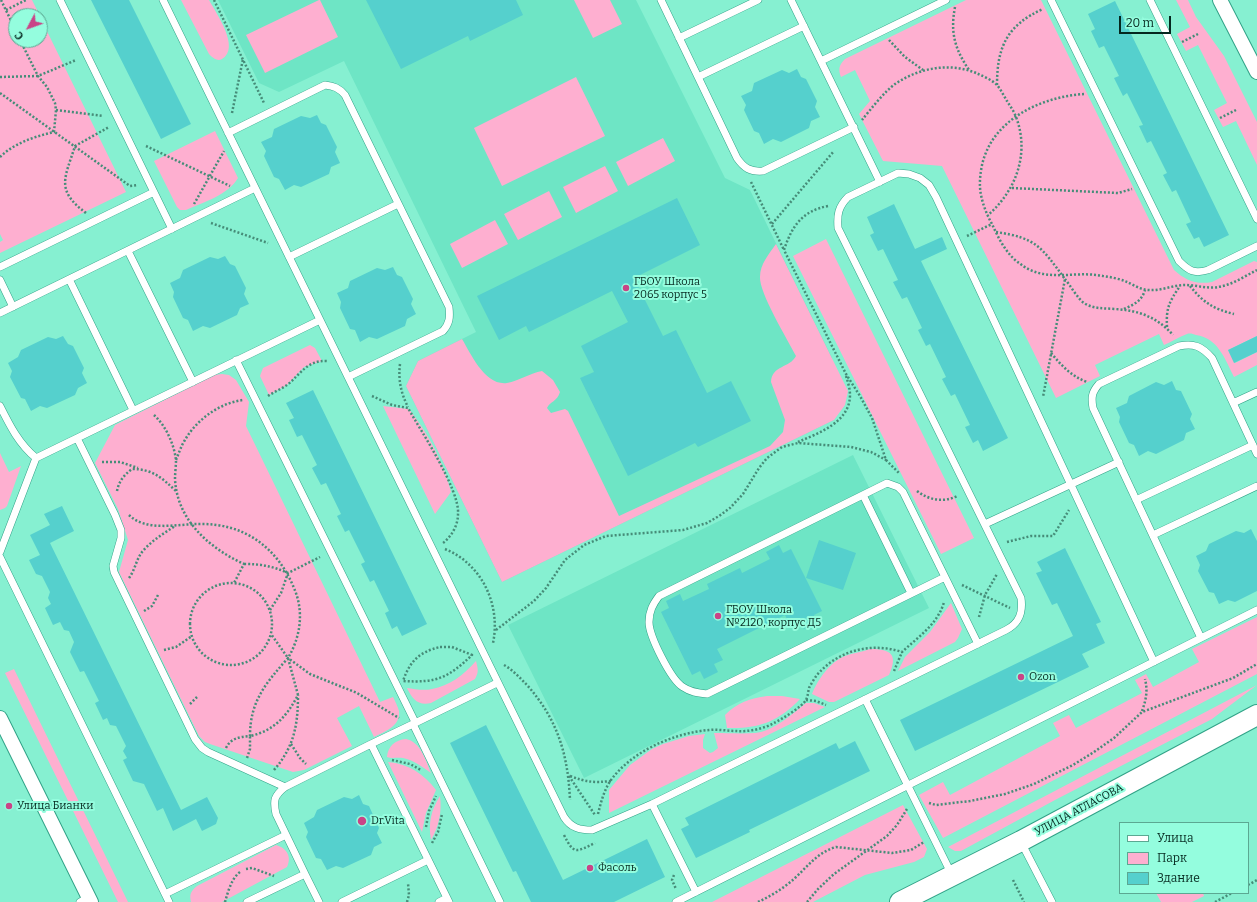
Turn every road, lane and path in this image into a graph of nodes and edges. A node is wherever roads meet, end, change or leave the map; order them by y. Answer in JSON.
{"nodes":[{"id":1,"x":1,"y":0,"type":"edge"},
{"id":2,"x":26,"y":0,"type":"edge"},
{"id":3,"x":60,"y":0,"type":"edge"},
{"id":4,"x":163,"y":0,"type":"edge"},
{"id":5,"x":214,"y":0,"type":"edge"},
{"id":6,"x":661,"y":0,"type":"edge"},
{"id":7,"x":758,"y":0,"type":"edge"},
{"id":8,"x":791,"y":0,"type":"edge"},
{"id":9,"x":946,"y":0,"type":"edge"},
{"id":10,"x":1150,"y":0,"type":"edge"},
{"id":11,"x":1220,"y":0,"type":"edge"},
{"id":12,"x":1052,"y":2,"type":"edge"},
{"id":13,"x":956,"y":6,"type":"dead end"},
{"id":14,"x":6,"y":10,"type":"junction"},
{"id":15,"x":8,"y":14,"type":"edge"},
{"id":16,"x":804,"y":26,"type":"junction"},
{"id":17,"x":883,"y":31,"type":"junction"},
{"id":18,"x":679,"y":38,"type":"junction"},
{"id":19,"x":24,"y":48,"type":"edge"},
{"id":20,"x":87,"y":55,"type":"junction"},
{"id":21,"x":243,"y":59,"type":"junction"},
{"id":22,"x":821,"y":61,"type":"junction"},
{"id":23,"x":923,"y":70,"type":"junction"},
{"id":24,"x":970,"y":70,"type":"junction"},
{"id":25,"x":1257,"y":72,"type":"edge"},
{"id":26,"x":38,"y":76,"type":"junction"},
{"id":27,"x":0,"y":77,"type":"edge"},
{"id":28,"x":698,"y":77,"type":"junction"},
{"id":29,"x":997,"y":85,"type":"junction"},
{"id":30,"x":0,"y":93,"type":"edge"},
{"id":31,"x":1097,"y":94,"type":"junction"},
{"id":32,"x":56,"y":110,"type":"junction"},
{"id":33,"x":269,"y":112,"type":"junction"},
{"id":34,"x":1016,"y":116,"type":"junction"},
{"id":35,"x":118,"y":119,"type":"junction"},
{"id":36,"x":854,"y":128,"type":"junction"},
{"id":37,"x":54,"y":132,"type":"junction"},
{"id":38,"x":228,"y":133,"type":"junction"},
{"id":39,"x":75,"y":146,"type":"junction"},
{"id":40,"x":145,"y":146,"type":"dead end"},
{"id":41,"x":228,"y":156,"type":"dead end"},
{"id":42,"x":0,"y":157,"type":"edge"},
{"id":43,"x":744,"y":167,"type":"junction"},
{"id":44,"x":209,"y":176,"type":"junction"},
{"id":45,"x":880,"y":182,"type":"junction"},
{"id":46,"x":130,"y":186,"type":"dead end"},
{"id":47,"x":255,"y":188,"type":"junction"},
{"id":48,"x":1011,"y":188,"type":"junction"},
{"id":49,"x":234,"y":189,"type":"dead end"},
{"id":50,"x":154,"y":192,"type":"junction"},
{"id":51,"x":1122,"y":193,"type":"dead end"},
{"id":52,"x":398,"y":204,"type":"junction"},
{"id":53,"x":842,"y":204,"type":"junction"},
{"id":54,"x":190,"y":210,"type":"dead end"},
{"id":55,"x":988,"y":215,"type":"junction"},
{"id":56,"x":1257,"y":219,"type":"edge"},
{"id":57,"x":96,"y":220,"type":"junction"},
{"id":58,"x":216,"y":220,"type":"dead end"},
{"id":59,"x":772,"y":224,"type":"junction"},
{"id":60,"x":992,"y":224,"type":"junction"},
{"id":61,"x":172,"y":229,"type":"junction"},
{"id":62,"x":996,"y":232,"type":"junction"},
{"id":63,"x":956,"y":241,"type":"junction"},
{"id":64,"x":274,"y":245,"type":"dead end"},
{"id":65,"x":1257,"y":246,"type":"edge"},
{"id":66,"x":784,"y":250,"type":"junction"},
{"id":67,"x":128,"y":251,"type":"junction"},
{"id":68,"x":289,"y":257,"type":"junction"},
{"id":69,"x":0,"y":267,"type":"edge"},
{"id":70,"x":1257,"y":270,"type":"edge"},
{"id":71,"x":1062,"y":275,"type":"junction"},
{"id":72,"x":69,"y":279,"type":"junction"},
{"id":73,"x":1065,"y":279,"type":"junction"},
{"id":74,"x":0,"y":280,"type":"edge"},
{"id":75,"x":1180,"y":286,"type":"junction"},
{"id":76,"x":1189,"y":286,"type":"junction"},
{"id":77,"x":1145,"y":290,"type":"junction"},
{"id":78,"x":13,"y":307,"type":"junction"},
{"id":79,"x":1123,"y":310,"type":"junction"},
{"id":80,"x":0,"y":313,"type":"edge"},
{"id":81,"x":1234,"y":314,"type":"dead end"},
{"id":82,"x":320,"y":320,"type":"junction"},
{"id":83,"x":1167,"y":328,"type":"junction"},
{"id":84,"x":1174,"y":336,"type":"dead end"},
{"id":85,"x":404,"y":350,"type":"junction"},
{"id":86,"x":1051,"y":352,"type":"junction"},
{"id":87,"x":236,"y":360,"type":"junction"},
{"id":88,"x":328,"y":361,"type":"dead end"},
{"id":89,"x":846,"y":374,"type":"junction"},
{"id":90,"x":348,"y":378,"type":"junction"},
{"id":91,"x":192,"y":382,"type":"junction"},
{"id":92,"x":1099,"y":384,"type":"junction"},
{"id":93,"x":1257,"y":392,"type":"edge"},
{"id":94,"x":255,"y":399,"type":"junction"},
{"id":95,"x":1233,"y":403,"type":"junction"},
{"id":96,"x":0,"y":406,"type":"edge"},
{"id":97,"x":408,"y":408,"type":"junction"},
{"id":98,"x":137,"y":409,"type":"junction"},
{"id":99,"x":1039,"y":417,"type":"junction"},
{"id":100,"x":77,"y":438,"type":"junction"},
{"id":101,"x":798,"y":443,"type":"junction"},
{"id":102,"x":1253,"y":445,"type":"junction"},
{"id":103,"x":1257,"y":454,"type":"edge"},
{"id":104,"x":36,"y":458,"type":"junction"},
{"id":105,"x":886,"y":460,"type":"junction"},
{"id":106,"x":176,"y":461,"type":"junction"},
{"id":107,"x":1119,"y":462,"type":"junction"},
{"id":108,"x":90,"y":463,"type":"junction"},
{"id":109,"x":140,"y":469,"type":"junction"},
{"id":110,"x":901,"y":475,"type":"dead end"},
{"id":111,"x":1071,"y":484,"type":"junction"},
{"id":112,"x":1257,"y":486,"type":"edge"},
{"id":113,"x":915,"y":490,"type":"dead end"},
{"id":114,"x":968,"y":490,"type":"junction"},
{"id":115,"x":177,"y":492,"type":"junction"},
{"id":116,"x":863,"y":495,"type":"junction"},
{"id":117,"x":118,"y":497,"type":"dead end"},
{"id":118,"x":1136,"y":500,"type":"junction"},
{"id":119,"x":1079,"y":501,"type":"junction"},
{"id":120,"x":124,"y":510,"type":"dead end"},
{"id":121,"x":191,"y":524,"type":"junction"},
{"id":122,"x":985,"y":524,"type":"junction"},
{"id":123,"x":175,"y":526,"type":"junction"},
{"id":124,"x":1153,"y":535,"type":"junction"},
{"id":125,"x":438,"y":546,"type":"dead end"},
{"id":126,"x":995,"y":546,"type":"junction"},
{"id":127,"x":444,"y":548,"type":"dead end"},
{"id":128,"x":0,"y":552,"type":"edge"},
{"id":129,"x":331,"y":552,"type":"junction"},
{"id":130,"x":0,"y":557,"type":"edge"},
{"id":131,"x":244,"y":564,"type":"junction"},
{"id":132,"x":1004,"y":564,"type":"junction"},
{"id":133,"x":288,"y":573,"type":"junction"},
{"id":134,"x":945,"y":577,"type":"junction"},
{"id":135,"x":234,"y":583,"type":"junction"},
{"id":136,"x":120,"y":586,"type":"junction"},
{"id":137,"x":911,"y":593,"type":"junction"},
{"id":138,"x":158,"y":595,"type":"dead end"},
{"id":139,"x":985,"y":595,"type":"junction"},
{"id":140,"x":270,"y":610,"type":"junction"},
{"id":141,"x":1257,"y":610,"type":"edge"},
{"id":142,"x":1021,"y":613,"type":"junction"},
{"id":143,"x":134,"y":615,"type":"junction"},
{"id":144,"x":272,"y":630,"type":"junction"},
{"id":145,"x":495,"y":630,"type":"junction"},
{"id":146,"x":192,"y":636,"type":"junction"},
{"id":147,"x":1201,"y":638,"type":"junction"},
{"id":148,"x":980,"y":643,"type":"junction"},
{"id":149,"x":902,"y":652,"type":"junction"},
{"id":150,"x":153,"y":653,"type":"junction"},
{"id":151,"x":288,"y":658,"type":"junction"},
{"id":152,"x":486,"y":659,"type":"junction"},
{"id":153,"x":1154,"y":662,"type":"junction"},
{"id":154,"x":1257,"y":664,"type":"edge"},
{"id":155,"x":894,"y":668,"type":"dead end"},
{"id":156,"x":1140,"y":669,"type":"junction"},
{"id":157,"x":400,"y":674,"type":"dead end"},
{"id":158,"x":403,"y":681,"type":"junction"},
{"id":159,"x":497,"y":683,"type":"junction"},
{"id":160,"x":405,"y":684,"type":"dead end"},
{"id":161,"x":298,"y":695,"type":"junction"},
{"id":162,"x":865,"y":699,"type":"junction"},
{"id":163,"x":806,"y":700,"type":"junction"},
{"id":164,"x":1142,"y":712,"type":"junction"},
{"id":165,"x":837,"y":713,"type":"junction"},
{"id":166,"x":0,"y":718,"type":"edge"},
{"id":167,"x":1256,"y":719,"type":"edge"},
{"id":168,"x":414,"y":723,"type":"junction"},
{"id":169,"x":250,"y":736,"type":"junction"},
{"id":170,"x":291,"y":744,"type":"junction"},
{"id":171,"x":371,"y":744,"type":"junction"},
{"id":172,"x":222,"y":758,"type":"junction"},
{"id":173,"x":378,"y":758,"type":"junction"},
{"id":174,"x":243,"y":768,"type":"junction"},
{"id":175,"x":316,"y":771,"type":"junction"},
{"id":176,"x":426,"y":774,"type":"dead end"},
{"id":177,"x":569,"y":776,"type":"junction"},
{"id":178,"x":265,"y":778,"type":"junction"},
{"id":179,"x":611,"y":780,"type":"junction"},
{"id":180,"x":285,"y":786,"type":"junction"},
{"id":181,"x":443,"y":786,"type":"junction"},
{"id":182,"x":908,"y":786,"type":"junction"},
{"id":183,"x":652,"y":804,"type":"junction"},
{"id":184,"x":443,"y":812,"type":"dead end"},
{"id":185,"x":564,"y":817,"type":"junction"},
{"id":186,"x":599,"y":828,"type":"junction"},
{"id":187,"x":426,"y":830,"type":"dead end"},
{"id":188,"x":286,"y":835,"type":"junction"},
{"id":189,"x":933,"y":838,"type":"junction"},
{"id":190,"x":429,"y":840,"type":"dead end"},
{"id":191,"x":1021,"y":841,"type":"junction"},
{"id":192,"x":570,"y":846,"type":"dead end"},
{"id":193,"x":866,"y":851,"type":"junction"},
{"id":194,"x":428,"y":860,"type":"junction"},
{"id":195,"x":673,"y":870,"type":"dead end"},
{"id":196,"x":405,"y":871,"type":"junction"},
{"id":197,"x":305,"y":874,"type":"junction"},
{"id":198,"x":952,"y":875,"type":"junction"},
{"id":199,"x":672,"y":880,"type":"dead end"},
{"id":200,"x":1013,"y":880,"type":"dead end"},
{"id":201,"x":287,"y":882,"type":"junction"},
{"id":202,"x":696,"y":892,"type":"junction"},
{"id":203,"x":165,"y":894,"type":"junction"},
{"id":204,"x":1230,"y":894,"type":"edge"},
{"id":205,"x":87,"y":900,"type":"edge"},
{"id":206,"x":448,"y":900,"type":"edge"},
{"id":207,"x":169,"y":902,"type":"edge"},
{"id":208,"x":225,"y":902,"type":"edge"},
{"id":209,"x":247,"y":902,"type":"edge"},
{"id":210,"x":319,"y":902,"type":"edge"},
{"id":211,"x":342,"y":902,"type":"edge"},
{"id":212,"x":407,"y":902,"type":"edge"},
{"id":213,"x":440,"y":902,"type":"edge"},
{"id":214,"x":500,"y":902,"type":"edge"},
{"id":215,"x":676,"y":902,"type":"edge"},
{"id":216,"x":758,"y":902,"type":"edge"},
{"id":217,"x":807,"y":902,"type":"edge"},
{"id":218,"x":900,"y":902,"type":"edge"},
{"id":219,"x":1024,"y":902,"type":"edge"},
{"id":220,"x":1052,"y":902,"type":"edge"},
{"id":221,"x":1215,"y":902,"type":"edge"}],
"edges":[{"from":1,"to":14,"type":"path"},
{"from":2,"to":14,"type":"path"},
{"from":3,"to":20,"type":"lane"},
{"from":4,"to":38,"type":"lane"},
{"from":5,"to":21,"type":"path"},
{"from":6,"to":18,"type":"lane"},
{"from":7,"to":18,"type":"lane"},
{"from":8,"to":16,"type":"lane"},
{"from":9,"to":17,"type":"lane"},
{"from":10,"to":56,"type":"lane"},
{"from":11,"to":25,"type":"street"},
{"from":12,"to":29,"type":"path"},
{"from":12,"to":31,"type":"lane"},
{"from":13,"to":24,"type":"path"},
{"from":14,"to":15,"type":"path"},
{"from":16,"to":22,"type":"lane"},
{"from":16,"to":28,"type":"lane"},
{"from":17,"to":22,"type":"lane"},
{"from":17,"to":23,"type":"path"},
{"from":18,"to":28,"type":"lane"},
{"from":19,"to":26,"type":"path"},
{"from":20,"to":26,"type":"path"},
{"from":20,"to":35,"type":"lane"},
{"from":21,"to":33,"type":"path"},
{"from":21,"to":38,"type":"path"},
{"from":22,"to":36,"type":"lane"},
{"from":23,"to":24,"type":"path"},
{"from":23,"to":36,"type":"path"},
{"from":24,"to":29,"type":"path"},
{"from":26,"to":27,"type":"path"},
{"from":26,"to":32,"type":"path"},
{"from":28,"to":43,"type":"lane"},
{"from":29,"to":34,"type":"path"},
{"from":30,"to":37,"type":"path"},
{"from":31,"to":34,"type":"path"},
{"from":31,"to":65,"type":"lane"},
{"from":32,"to":35,"type":"path"},
{"from":32,"to":37,"type":"path"},
{"from":33,"to":38,"type":"lane"},
{"from":33,"to":52,"type":"lane"},
{"from":34,"to":48,"type":"path"},
{"from":34,"to":55,"type":"path"},
{"from":35,"to":39,"type":"path"},
{"from":35,"to":50,"type":"lane"},
{"from":36,"to":43,"type":"lane"},
{"from":36,"to":45,"type":"lane"},
{"from":36,"to":59,"type":"path"},
{"from":37,"to":39,"type":"path"},
{"from":37,"to":42,"type":"path"},
{"from":38,"to":47,"type":"lane"},
{"from":39,"to":46,"type":"path"},
{"from":39,"to":57,"type":"path"},
{"from":40,"to":44,"type":"path"},
{"from":41,"to":44,"type":"path"},
{"from":43,"to":59,"type":"path"},
{"from":44,"to":49,"type":"path"},
{"from":44,"to":54,"type":"path"},
{"from":45,"to":53,"type":"lane"},
{"from":45,"to":63,"type":"lane"},
{"from":47,"to":61,"type":"lane"},
{"from":47,"to":68,"type":"lane"},
{"from":48,"to":51,"type":"path"},
{"from":48,"to":55,"type":"path"},
{"from":50,"to":57,"type":"lane"},
{"from":50,"to":61,"type":"lane"},
{"from":52,"to":68,"type":"lane"},
{"from":52,"to":85,"type":"lane"},
{"from":53,"to":66,"type":"path"},
{"from":53,"to":114,"type":"lane"},
{"from":55,"to":60,"type":"path"},
{"from":57,"to":69,"type":"lane"},
{"from":58,"to":64,"type":"path"},
{"from":59,"to":66,"type":"path"},
{"from":60,"to":62,"type":"path"},
{"from":60,"to":63,"type":"path"},
{"from":61,"to":67,"type":"lane"},
{"from":62,"to":71,"type":"path"},
{"from":62,"to":71,"type":"path"},
{"from":63,"to":99,"type":"lane"},
{"from":66,"to":89,"type":"path"},
{"from":67,"to":72,"type":"lane"},
{"from":67,"to":91,"type":"lane"},
{"from":68,"to":82,"type":"lane"},
{"from":70,"to":76,"type":"path"},
{"from":71,"to":73,"type":"path"},
{"from":71,"to":77,"type":"path"},
{"from":72,"to":78,"type":"lane"},
{"from":72,"to":98,"type":"lane"},
{"from":73,"to":79,"type":"path"},
{"from":73,"to":86,"type":"path"},
{"from":74,"to":78,"type":"lane"},
{"from":75,"to":76,"type":"path"},
{"from":75,"to":77,"type":"path"},
{"from":75,"to":83,"type":"path"},
{"from":76,"to":81,"type":"path"},
{"from":77,"to":79,"type":"path"},
{"from":78,"to":80,"type":"lane"},
{"from":79,"to":83,"type":"path"},
{"from":82,"to":87,"type":"lane"},
{"from":82,"to":90,"type":"lane"},
{"from":83,"to":84,"type":"path"},
{"from":85,"to":90,"type":"lane"},
{"from":85,"to":97,"type":"path"},
{"from":86,"to":92,"type":"path"},
{"from":86,"to":99,"type":"path"},
{"from":87,"to":91,"type":"lane"},
{"from":87,"to":94,"type":"lane"},
{"from":88,"to":94,"type":"path"},
{"from":89,"to":101,"type":"path"},
{"from":89,"to":105,"type":"path"},
{"from":90,"to":97,"type":"path"},
{"from":90,"to":152,"type":"lane"},
{"from":91,"to":98,"type":"lane"},
{"from":92,"to":95,"type":"lane"},
{"from":92,"to":107,"type":"lane"},
{"from":93,"to":95,"type":"lane"},
{"from":94,"to":106,"type":"path"},
{"from":94,"to":129,"type":"lane"},
{"from":95,"to":102,"type":"lane"},
{"from":96,"to":104,"type":"lane"},
{"from":97,"to":125,"type":"path"},
{"from":98,"to":100,"type":"lane"},
{"from":98,"to":106,"type":"path"},
{"from":99,"to":111,"type":"lane"},
{"from":100,"to":104,"type":"lane"},
{"from":100,"to":108,"type":"lane"},
{"from":101,"to":105,"type":"path"},
{"from":101,"to":145,"type":"path"},
{"from":102,"to":103,"type":"lane"},
{"from":102,"to":118,"type":"lane"},
{"from":104,"to":128,"type":"lane"},
{"from":105,"to":110,"type":"path"},
{"from":106,"to":115,"type":"path"},
{"from":107,"to":111,"type":"lane"},
{"from":107,"to":118,"type":"lane"},
{"from":108,"to":109,"type":"path"},
{"from":108,"to":136,"type":"lane"},
{"from":109,"to":115,"type":"path"},
{"from":109,"to":117,"type":"path"},
{"from":111,"to":119,"type":"lane"},
{"from":111,"to":122,"type":"lane"},
{"from":112,"to":124,"type":"lane"},
{"from":113,"to":114,"type":"path"},
{"from":114,"to":122,"type":"lane"},
{"from":115,"to":121,"type":"path"},
{"from":116,"to":134,"type":"lane"},
{"from":116,"to":137,"type":"lane"},
{"from":116,"to":137,"type":"lane"},
{"from":118,"to":124,"type":"lane"},
{"from":119,"to":126,"type":"path"},
{"from":119,"to":153,"type":"lane"},
{"from":120,"to":123,"type":"path"},
{"from":121,"to":123,"type":"path"},
{"from":121,"to":131,"type":"path"},
{"from":121,"to":133,"type":"path"},
{"from":122,"to":126,"type":"lane"},
{"from":123,"to":136,"type":"path"},
{"from":124,"to":147,"type":"lane"},
{"from":126,"to":132,"type":"lane"},
{"from":127,"to":145,"type":"path"},
{"from":129,"to":133,"type":"path"},
{"from":129,"to":168,"type":"lane"},
{"from":130,"to":203,"type":"lane"},
{"from":131,"to":133,"type":"path"},
{"from":131,"to":135,"type":"path"},
{"from":132,"to":139,"type":"path"},
{"from":132,"to":142,"type":"lane"},
{"from":133,"to":140,"type":"path"},
{"from":133,"to":151,"type":"path"},
{"from":134,"to":137,"type":"lane"},
{"from":134,"to":139,"type":"path"},
{"from":134,"to":148,"type":"lane"},
{"from":134,"to":149,"type":"path"},
{"from":135,"to":140,"type":"path"},
{"from":135,"to":146,"type":"path"},
{"from":136,"to":143,"type":"lane"},
{"from":138,"to":143,"type":"path"},
{"from":139,"to":142,"type":"path"},
{"from":139,"to":148,"type":"path"},
{"from":140,"to":144,"type":"path"},
{"from":141,"to":147,"type":"lane"},
{"from":142,"to":148,"type":"lane"},
{"from":143,"to":150,"type":"lane"},
{"from":144,"to":146,"type":"path"},
{"from":144,"to":151,"type":"path"},
{"from":145,"to":152,"type":"path"},
{"from":146,"to":150,"type":"path"},
{"from":147,"to":153,"type":"lane"},
{"from":148,"to":162,"type":"lane"},
{"from":149,"to":155,"type":"path"},
{"from":149,"to":163,"type":"path"},
{"from":150,"to":172,"type":"lane"},
{"from":151,"to":161,"type":"path"},
{"from":151,"to":168,"type":"path"},
{"from":151,"to":169,"type":"path"},
{"from":152,"to":159,"type":"lane"},
{"from":152,"to":177,"type":"path"},
{"from":153,"to":156,"type":"lane"},
{"from":154,"to":164,"type":"path"},
{"from":156,"to":164,"type":"path"},
{"from":156,"to":182,"type":"lane"},
{"from":157,"to":158,"type":"path"},
{"from":158,"to":158,"type":"path"},
{"from":158,"to":160,"type":"path"},
{"from":159,"to":168,"type":"lane"},
{"from":159,"to":185,"type":"lane"},
{"from":161,"to":169,"type":"path"},
{"from":161,"to":170,"type":"path"},
{"from":162,"to":165,"type":"lane"},
{"from":162,"to":182,"type":"lane"},
{"from":163,"to":165,"type":"path"},
{"from":163,"to":179,"type":"path"},
{"from":164,"to":182,"type":"path"},
{"from":165,"to":183,"type":"lane"},
{"from":166,"to":205,"type":"street"},
{"from":167,"to":191,"type":"main road","name":"УЛИЦА АТЛАСОВА"},
{"from":168,"to":171,"type":"lane"},
{"from":168,"to":181,"type":"lane"},
{"from":169,"to":172,"type":"path"},
{"from":169,"to":174,"type":"path"},
{"from":170,"to":175,"type":"path"},
{"from":170,"to":178,"type":"path"},
{"from":171,"to":173,"type":"lane"},
{"from":171,"to":175,"type":"lane"},
{"from":172,"to":174,"type":"lane"},
{"from":173,"to":176,"type":"path"},
{"from":173,"to":194,"type":"lane"},
{"from":174,"to":178,"type":"lane"},
{"from":175,"to":180,"type":"lane"},
{"from":177,"to":179,"type":"path"},
{"from":177,"to":179,"type":"path"},
{"from":177,"to":185,"type":"path"},
{"from":178,"to":180,"type":"lane"},
{"from":180,"to":188,"type":"lane"},
{"from":181,"to":187,"type":"path"},
{"from":181,"to":214,"type":"lane"},
{"from":182,"to":189,"type":"lane"},
{"from":182,"to":193,"type":"path"},
{"from":182,"to":202,"type":"lane"},
{"from":183,"to":186,"type":"lane"},
{"from":183,"to":202,"type":"lane"},
{"from":184,"to":190,"type":"path"},
{"from":185,"to":186,"type":"lane"},
{"from":186,"to":192,"type":"path"},
{"from":188,"to":197,"type":"lane"},
{"from":188,"to":203,"type":"lane"},
{"from":189,"to":193,"type":"path"},
{"from":189,"to":198,"type":"lane"},
{"from":191,"to":198,"type":"main road","name":"УЛИЦА АТЛАСОВА"},
{"from":191,"to":220,"type":"lane"},
{"from":193,"to":216,"type":"path"},
{"from":193,"to":217,"type":"path"},
{"from":194,"to":196,"type":"lane"},
{"from":194,"to":206,"type":"lane"},
{"from":195,"to":199,"type":"path"},
{"from":196,"to":211,"type":"lane"},
{"from":196,"to":212,"type":"path"},
{"from":197,"to":201,"type":"lane"},
{"from":197,"to":210,"type":"lane"},
{"from":198,"to":218,"type":"main road","name":"УЛИЦА АТЛАСОВА"},
{"from":200,"to":219,"type":"path"},
{"from":201,"to":208,"type":"path"},
{"from":201,"to":209,"type":"lane"},
{"from":202,"to":215,"type":"lane"},
{"from":203,"to":207,"type":"lane"},
{"from":204,"to":221,"type":"path"},
{"from":206,"to":213,"type":"lane"}]}
